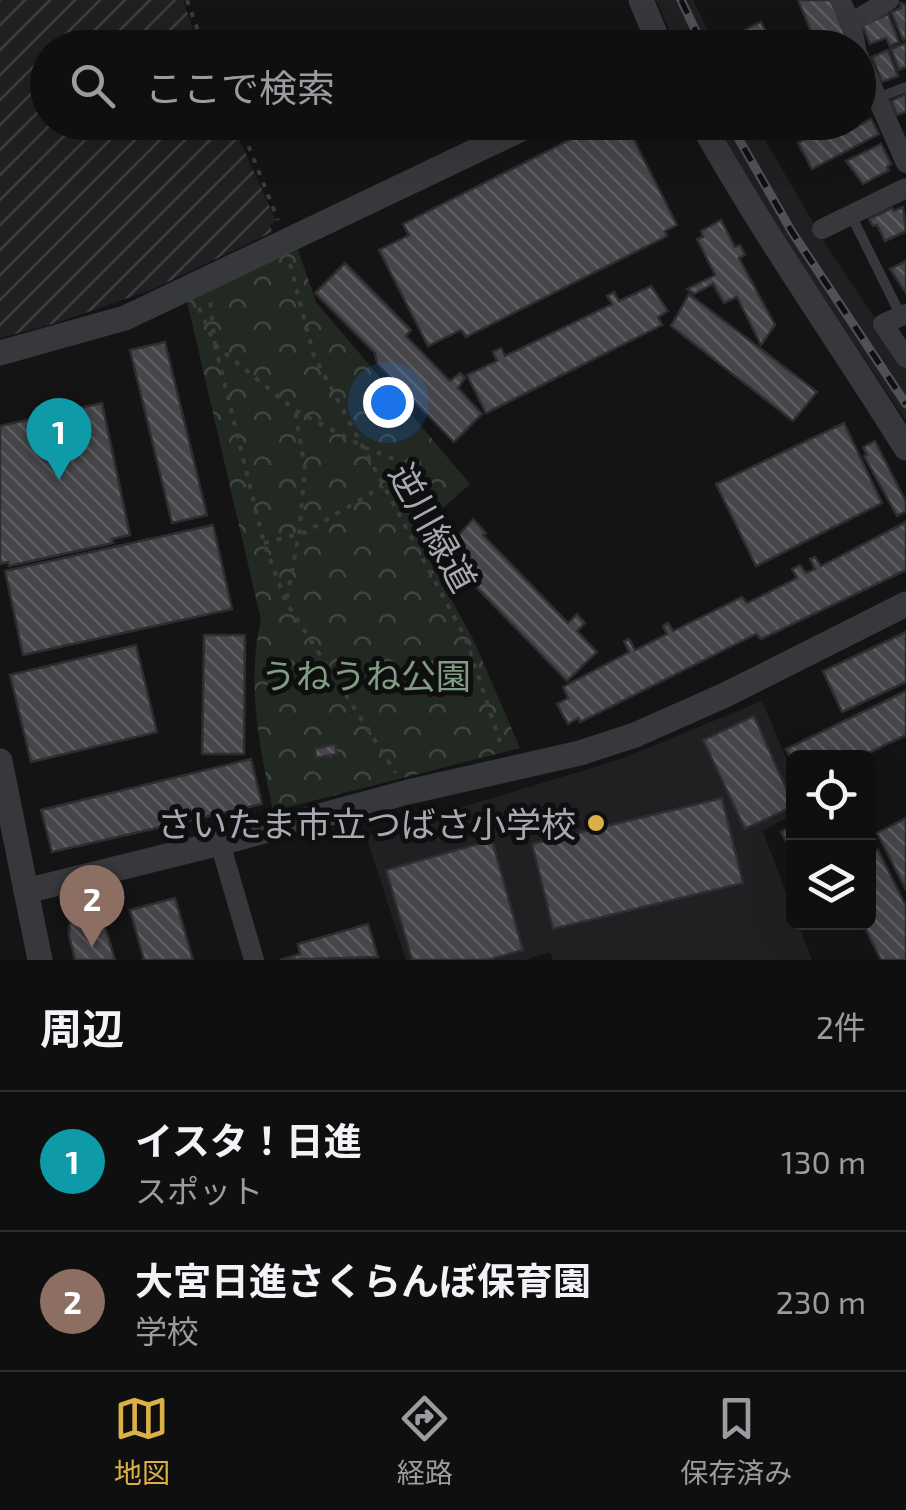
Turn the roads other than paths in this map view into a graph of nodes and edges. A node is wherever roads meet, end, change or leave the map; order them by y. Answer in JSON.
{"nodes":[{"id":1,"x":641,"y":0,"type":"edge"},
{"id":2,"x":840,"y":0,"type":"edge"},
{"id":3,"x":889,"y":0,"type":"edge"},
{"id":4,"x":851,"y":22,"type":"junction"},
{"id":5,"x":654,"y":30,"type":"edge"},
{"id":6,"x":853,"y":30,"type":"edge"},
{"id":7,"x":906,"y":86,"type":"edge"},
{"id":8,"x":876,"y":94,"type":"edge"},
{"id":9,"x":878,"y":98,"type":"junction"},
{"id":10,"x":499,"y":140,"type":"edge"},
{"id":11,"x":711,"y":140,"type":"edge"},
{"id":12,"x":906,"y":163,"type":"edge"},
{"id":13,"x":906,"y":188,"type":"edge"},
{"id":14,"x":850,"y":215,"type":"junction"},
{"id":15,"x":822,"y":230,"type":"dead end"},
{"id":16,"x":904,"y":315,"type":"edge"},
{"id":17,"x":0,"y":353,"type":"edge"},
{"id":18,"x":906,"y":358,"type":"edge"},
{"id":19,"x":906,"y":448,"type":"edge"},
{"id":20,"x":906,"y":604,"type":"edge"},
{"id":21,"x":0,"y":761,"type":"edge"},
{"id":22,"x":220,"y":844,"type":"junction"},
{"id":23,"x":26,"y":891,"type":"junction"},
{"id":24,"x":40,"y":960,"type":"edge"},
{"id":25,"x":254,"y":960,"type":"edge"}],
"edges":[{"from":1,"to":5,"type":"street"},
{"from":2,"to":4,"type":"street"},
{"from":3,"to":4,"type":"street"},
{"from":4,"to":6,"type":"street"},
{"from":7,"to":9,"type":"lane"},
{"from":8,"to":9,"type":"street"},
{"from":9,"to":12,"type":"street"},
{"from":10,"to":17,"type":"street"},
{"from":11,"to":19,"type":"street"},
{"from":13,"to":14,"type":"street"},
{"from":14,"to":15,"type":"street"},
{"from":14,"to":16,"type":"lane"},
{"from":16,"to":18,"type":"street"},
{"from":20,"to":22,"type":"street"},
{"from":21,"to":23,"type":"street"},
{"from":22,"to":23,"type":"street"},
{"from":22,"to":25,"type":"street"},
{"from":23,"to":24,"type":"street"}]}
